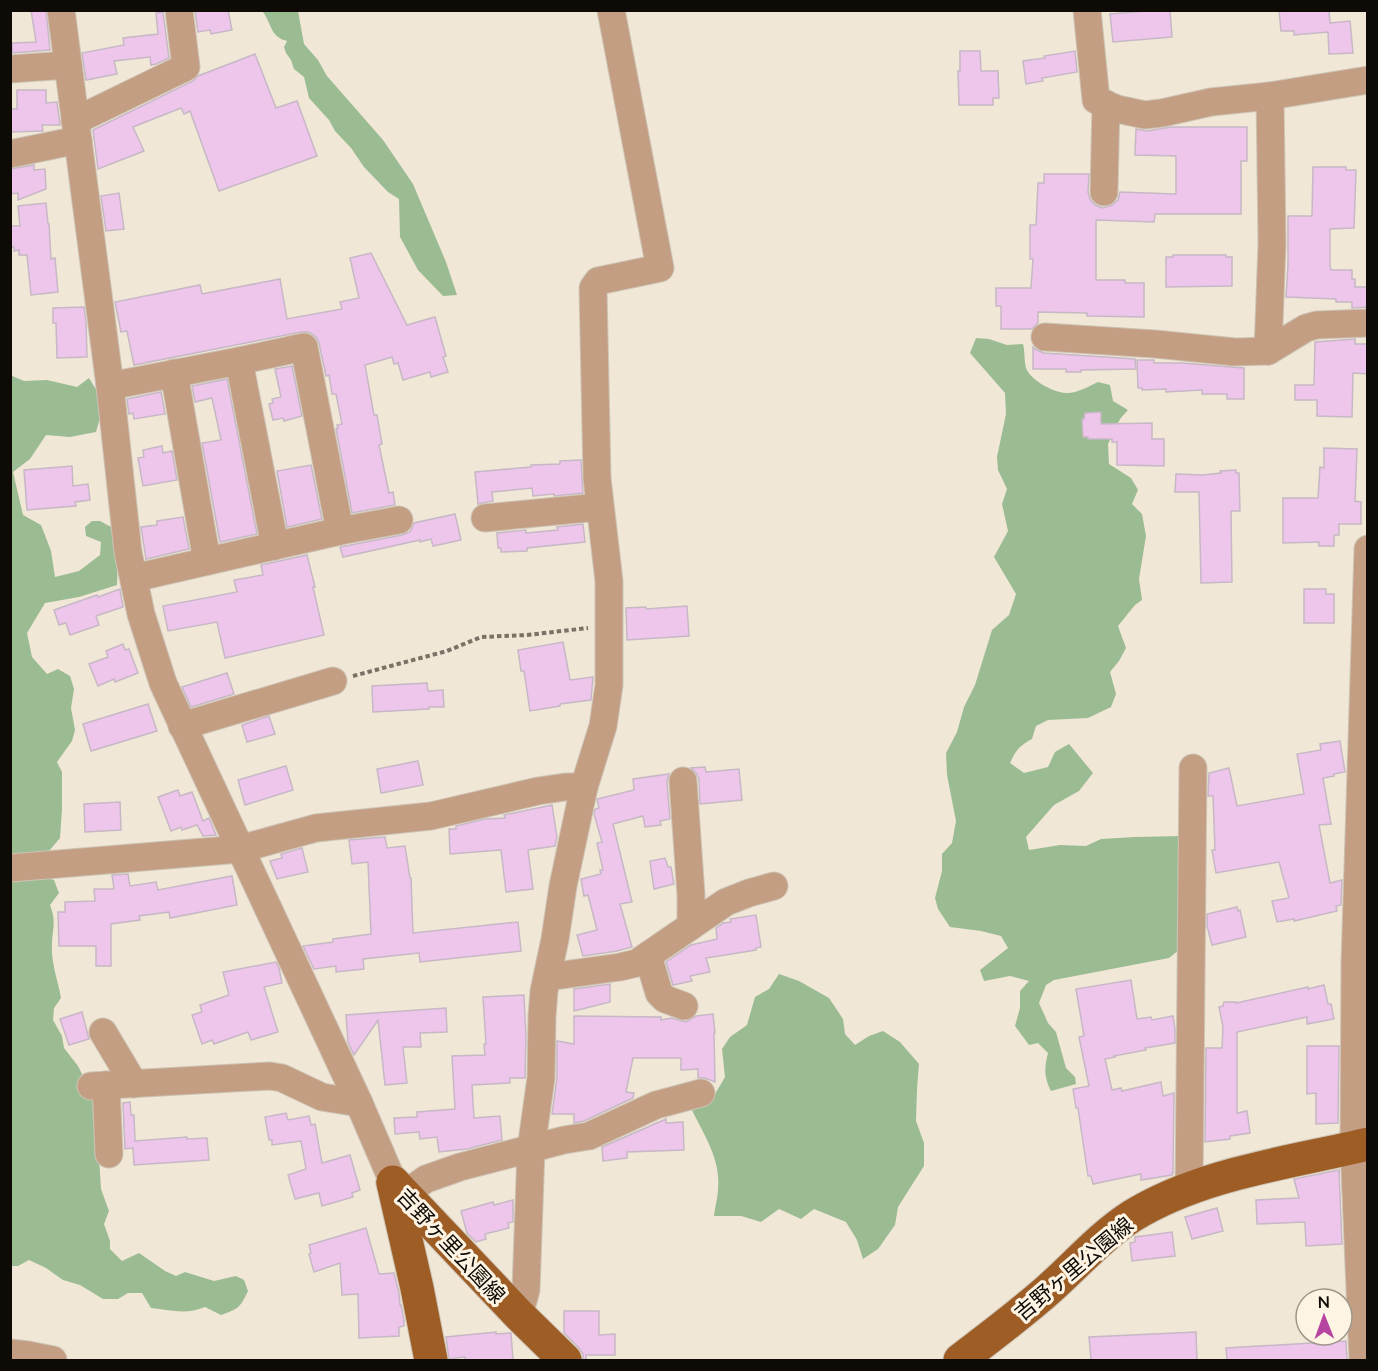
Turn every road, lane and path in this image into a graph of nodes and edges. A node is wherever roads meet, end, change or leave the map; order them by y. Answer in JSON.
{"nodes":[{"id":1,"x":61,"y":10,"type":"edge"},
{"id":2,"x":178,"y":10,"type":"edge"},
{"id":3,"x":611,"y":10,"type":"edge"},
{"id":4,"x":1087,"y":10,"type":"edge"},
{"id":5,"x":68,"y":65,"type":"junction"},
{"id":6,"x":10,"y":69,"type":"edge"},
{"id":7,"x":1368,"y":80,"type":"edge"},
{"id":8,"x":1270,"y":96,"type":"junction"},
{"id":9,"x":1101,"y":102,"type":"junction"},
{"id":10,"x":77,"y":130,"type":"junction"},
{"id":11,"x":10,"y":154,"type":"edge"},
{"id":12,"x":1104,"y":192,"type":"dead end"},
{"id":13,"x":1368,"y":323,"type":"edge"},
{"id":14,"x":1046,"y":337,"type":"dead end"},
{"id":15,"x":1268,"y":351,"type":"junction"},
{"id":16,"x":239,"y":361,"type":"junction"},
{"id":17,"x":174,"y":373,"type":"junction"},
{"id":18,"x":110,"y":386,"type":"junction"},
{"id":19,"x":599,"y":507,"type":"junction"},
{"id":20,"x":485,"y":518,"type":"dead end"},
{"id":21,"x":399,"y":520,"type":"dead end"},
{"id":22,"x":340,"y":531,"type":"junction"},
{"id":23,"x":275,"y":546,"type":"junction"},
{"id":24,"x":1368,"y":549,"type":"edge"},
{"id":25,"x":207,"y":561,"type":"junction"},
{"id":26,"x":134,"y":578,"type":"junction"},
{"id":27,"x":609,"y":626,"type":"junction"},
{"id":28,"x":333,"y":681,"type":"joint"},
{"id":29,"x":1365,"y":688,"type":"edge"},
{"id":30,"x":182,"y":726,"type":"junction"},
{"id":31,"x":1193,"y":768,"type":"dead end"},
{"id":32,"x":683,"y":781,"type":"dead end"},
{"id":33,"x":584,"y":787,"type":"junction"},
{"id":34,"x":240,"y":849,"type":"junction"},
{"id":35,"x":10,"y":868,"type":"edge"},
{"id":36,"x":774,"y":886,"type":"dead end"},
{"id":37,"x":691,"y":926,"type":"junction"},
{"id":38,"x":648,"y":956,"type":"junction"},
{"id":39,"x":548,"y":977,"type":"junction"},
{"id":40,"x":684,"y":1006,"type":"dead end"},
{"id":41,"x":103,"y":1032,"type":"dead end"},
{"id":42,"x":134,"y":1084,"type":"junction"},
{"id":43,"x":701,"y":1093,"type":"dead end"},
{"id":44,"x":359,"y":1103,"type":"junction"},
{"id":45,"x":1361,"y":1146,"type":"edge"},
{"id":46,"x":531,"y":1149,"type":"junction"},
{"id":47,"x":109,"y":1154,"type":"dead end"},
{"id":48,"x":399,"y":1188,"type":"junction"},
{"id":49,"x":1189,"y":1188,"type":"junction"},
{"id":50,"x":519,"y":1315,"type":"junction"},
{"id":51,"x":10,"y":1353,"type":"edge"},
{"id":52,"x":53,"y":1360,"type":"edge"},
{"id":53,"x":431,"y":1360,"type":"edge"},
{"id":54,"x":565,"y":1360,"type":"edge"},
{"id":55,"x":960,"y":1360,"type":"edge"},
{"id":56,"x":1363,"y":1360,"type":"edge"}],
"edges":[{"from":1,"to":5,"type":"street"},
{"from":2,"to":10,"type":"street"},
{"from":3,"to":19,"type":"street"},
{"from":4,"to":9,"type":"street"},
{"from":5,"to":6,"type":"street"},
{"from":5,"to":10,"type":"street"},
{"from":7,"to":8,"type":"street"},
{"from":8,"to":9,"type":"street"},
{"from":8,"to":15,"type":"street"},
{"from":9,"to":12,"type":"street"},
{"from":10,"to":11,"type":"street"},
{"from":10,"to":18,"type":"street"},
{"from":13,"to":15,"type":"street"},
{"from":14,"to":15,"type":"street"},
{"from":16,"to":17,"type":"street"},
{"from":16,"to":22,"type":"street"},
{"from":16,"to":23,"type":"street"},
{"from":17,"to":18,"type":"street"},
{"from":17,"to":25,"type":"street"},
{"from":18,"to":26,"type":"street"},
{"from":19,"to":20,"type":"street"},
{"from":19,"to":27,"type":"street"},
{"from":21,"to":22,"type":"street"},
{"from":22,"to":23,"type":"street"},
{"from":23,"to":25,"type":"street"},
{"from":24,"to":29,"type":"street"},
{"from":25,"to":26,"type":"street"},
{"from":26,"to":30,"type":"street"},
{"from":27,"to":28,"type":"path"},
{"from":27,"to":33,"type":"street"},
{"from":28,"to":30,"type":"street"},
{"from":29,"to":45,"type":"street"},
{"from":30,"to":34,"type":"street"},
{"from":31,"to":49,"type":"street"},
{"from":32,"to":37,"type":"street"},
{"from":33,"to":34,"type":"street"},
{"from":33,"to":39,"type":"street"},
{"from":34,"to":35,"type":"street"},
{"from":34,"to":44,"type":"street"},
{"from":36,"to":37,"type":"street"},
{"from":37,"to":38,"type":"street"},
{"from":38,"to":39,"type":"street"},
{"from":38,"to":40,"type":"street"},
{"from":39,"to":46,"type":"street"},
{"from":41,"to":42,"type":"street"},
{"from":42,"to":44,"type":"street"},
{"from":42,"to":47,"type":"street"},
{"from":43,"to":46,"type":"street"},
{"from":44,"to":48,"type":"street"},
{"from":45,"to":49,"type":"main road","name":"吉野ヶ里公園線"},
{"from":45,"to":56,"type":"street"},
{"from":46,"to":48,"type":"street"},
{"from":46,"to":50,"type":"street"},
{"from":48,"to":50,"type":"main road","name":"吉野ヶ里公園線"},
{"from":48,"to":53,"type":"main road","name":"吉野ヶ里公園線"},
{"from":49,"to":55,"type":"main road","name":"吉野ヶ里公園線"},
{"from":50,"to":54,"type":"main road","name":"吉野ヶ里公園線"},
{"from":51,"to":52,"type":"street"}]}
